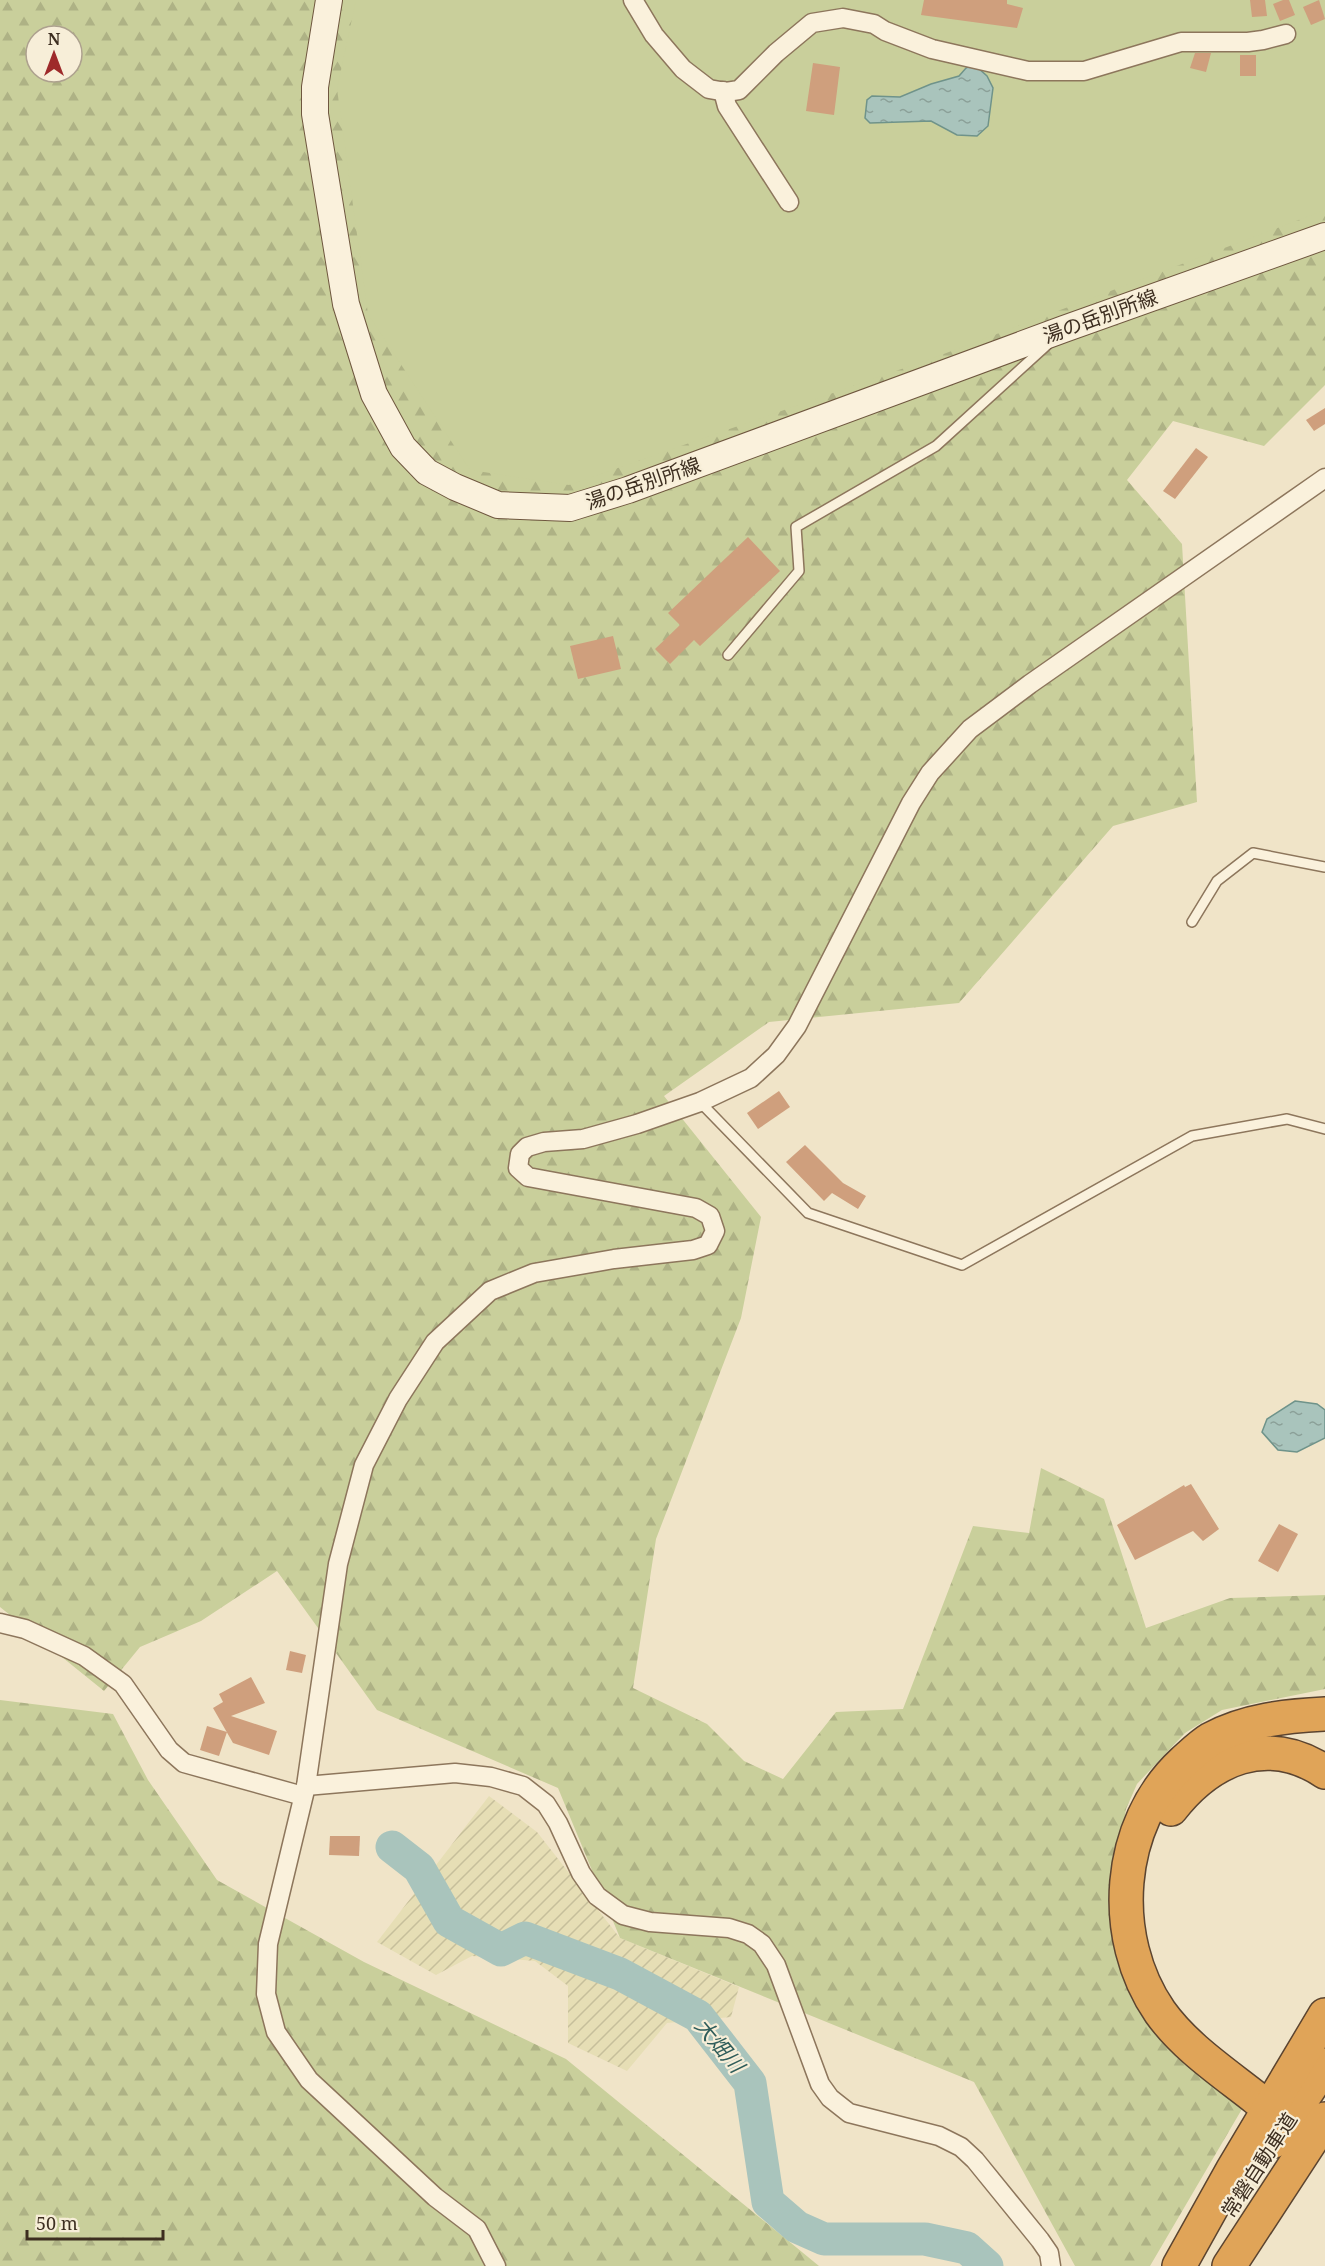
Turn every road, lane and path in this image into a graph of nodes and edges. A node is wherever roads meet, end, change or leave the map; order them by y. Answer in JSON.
{"nodes":[{"id":1,"x":329,"y":0,"type":"edge"},
{"id":2,"x":633,"y":0,"type":"edge"},
{"id":3,"x":1286,"y":34,"type":"dead end"},
{"id":4,"x":723,"y":91,"type":"junction"},
{"id":5,"x":789,"y":202,"type":"dead end"},
{"id":6,"x":1325,"y":236,"type":"edge"},
{"id":7,"x":1064,"y":329,"type":"junction"},
{"id":8,"x":1325,"y":478,"type":"edge"},
{"id":9,"x":728,"y":655,"type":"dead end"},
{"id":10,"x":1325,"y":867,"type":"edge"},
{"id":11,"x":1192,"y":922,"type":"dead end"},
{"id":12,"x":699,"y":1102,"type":"junction"},
{"id":13,"x":1325,"y":1129,"type":"edge"},
{"id":14,"x":0,"y":1623,"type":"edge"},
{"id":15,"x":1325,"y":1714,"type":"edge"},
{"id":16,"x":1325,"y":1772,"type":"edge"},
{"id":17,"x":305,"y":1791,"type":"junction"},
{"id":18,"x":1325,"y":2015,"type":"edge"},
{"id":19,"x":1325,"y":2065,"type":"edge"},
{"id":20,"x":1325,"y":2119,"type":"edge"},
{"id":21,"x":496,"y":2266,"type":"edge"},
{"id":22,"x":1051,"y":2266,"type":"edge"},
{"id":23,"x":1179,"y":2266,"type":"edge"},
{"id":24,"x":1194,"y":2266,"type":"edge"},
{"id":25,"x":1229,"y":2266,"type":"edge"}],
"edges":[{"from":1,"to":7,"type":"main road","name":"湯の岳別所線"},
{"from":2,"to":4,"type":"street"},
{"from":3,"to":4,"type":"street"},
{"from":4,"to":5,"type":"street"},
{"from":6,"to":7,"type":"main road","name":"湯の岳別所線"},
{"from":7,"to":9,"type":"lane"},
{"from":8,"to":12,"type":"street"},
{"from":10,"to":11,"type":"lane"},
{"from":12,"to":13,"type":"lane"},
{"from":12,"to":17,"type":"street"},
{"from":14,"to":17,"type":"street"},
{"from":15,"to":16,"type":"highway"},
{"from":17,"to":21,"type":"street"},
{"from":17,"to":22,"type":"street"},
{"from":18,"to":23,"type":"highway"},
{"from":19,"to":24,"type":"highway","name":"常磐自動車道"},
{"from":20,"to":25,"type":"highway","name":"常磐自動車道"}]}
